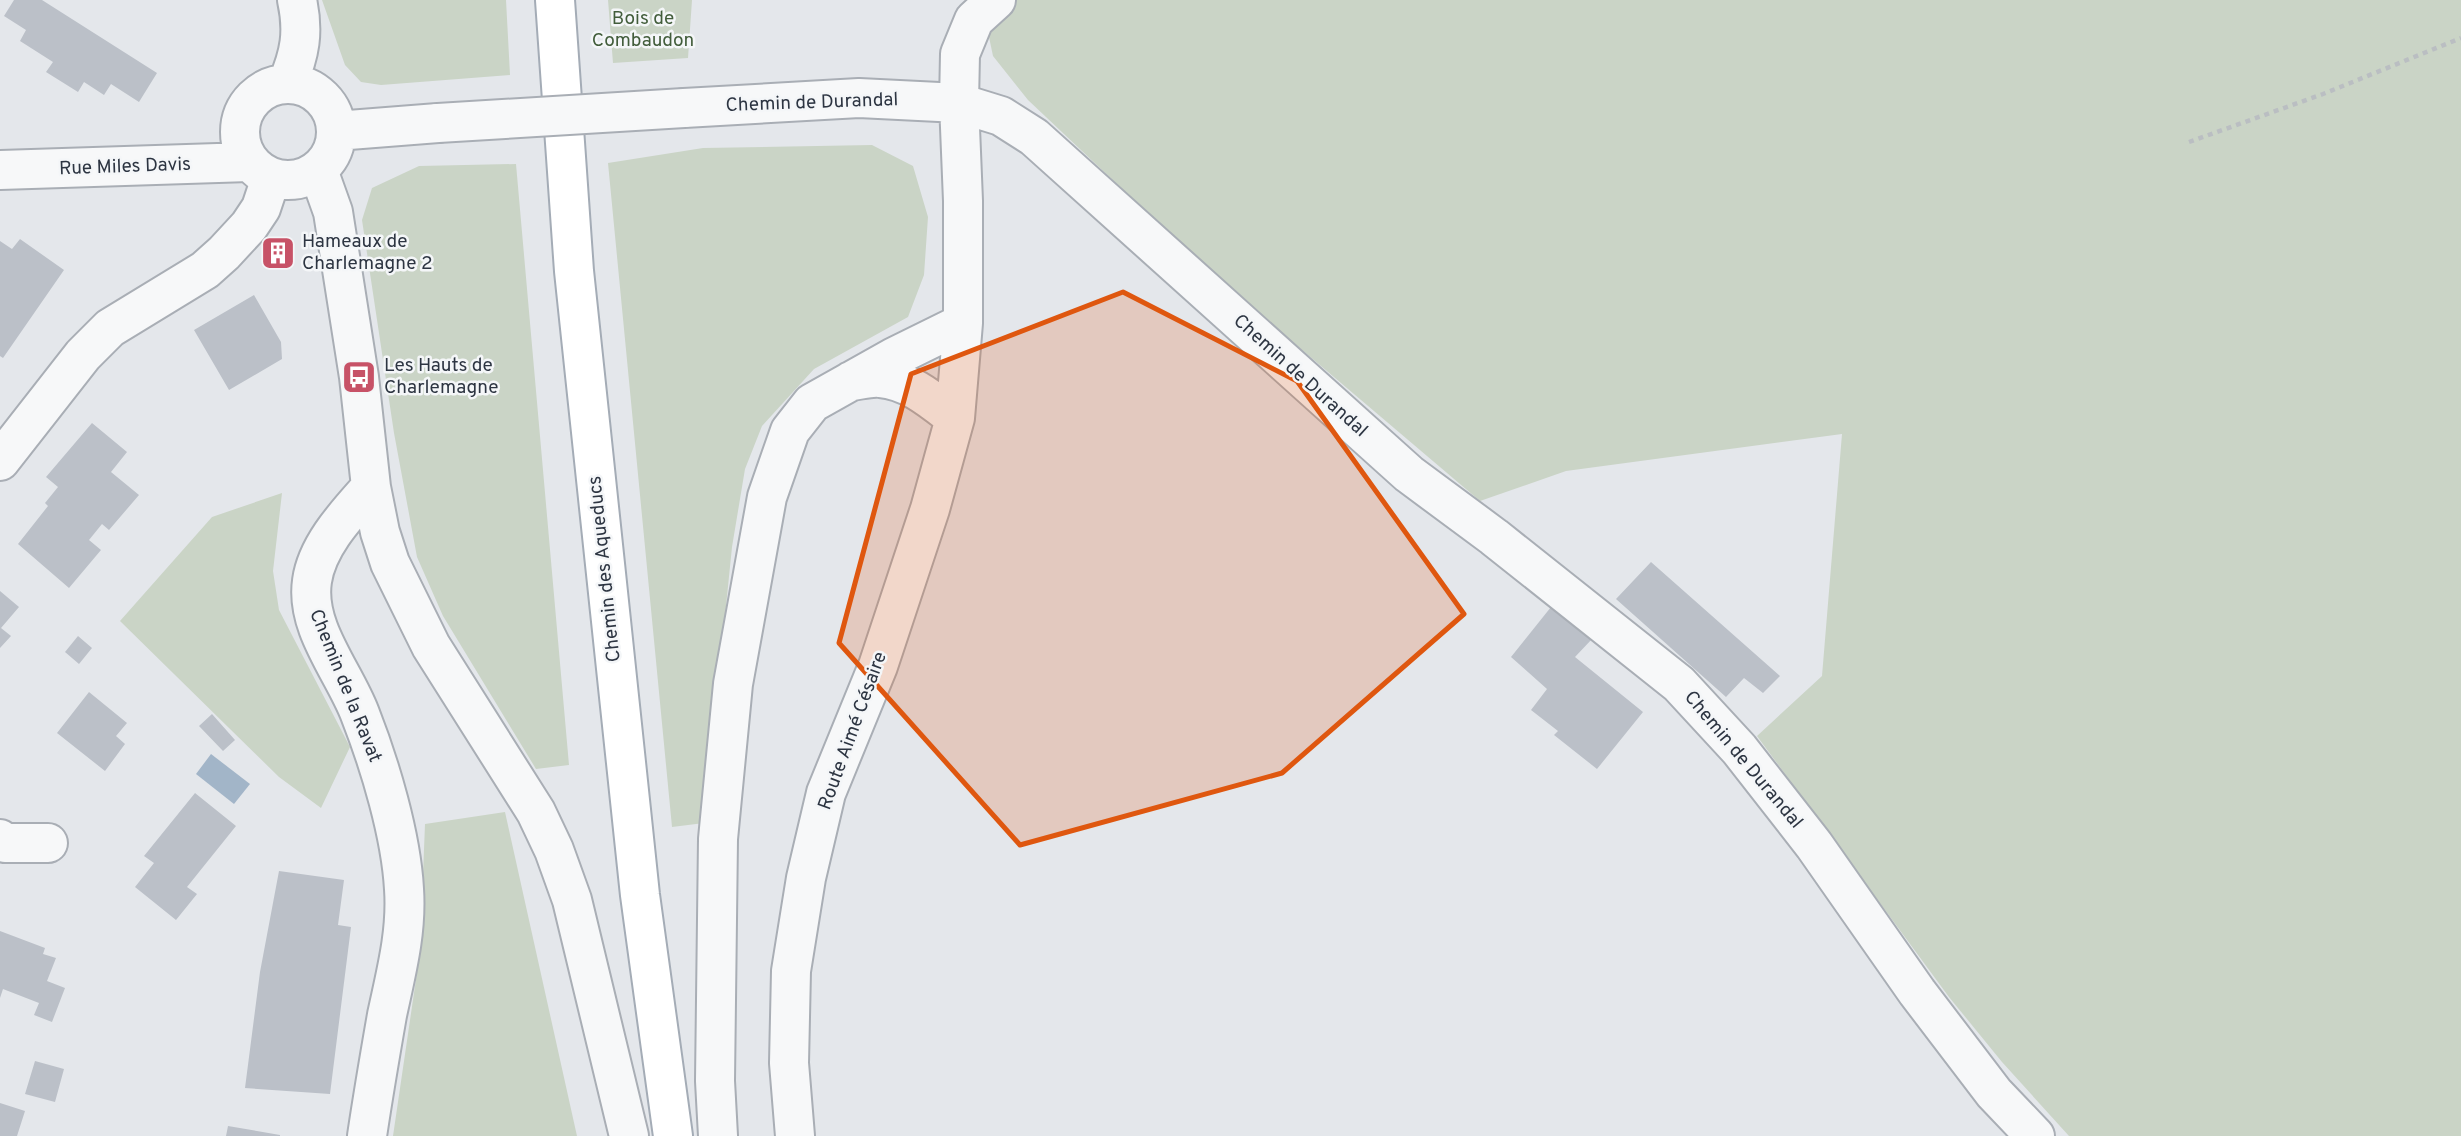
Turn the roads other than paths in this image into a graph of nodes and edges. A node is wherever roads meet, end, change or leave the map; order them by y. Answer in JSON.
{"nodes":[{"id":1,"x":297,"y":0,"type":"edge"},
{"id":2,"x":555,"y":0,"type":"edge"},
{"id":3,"x":996,"y":0,"type":"edge"},
{"id":4,"x":287,"y":84,"type":"junction"},
{"id":5,"x":959,"y":103,"type":"junction"},
{"id":6,"x":336,"y":131,"type":"junction"},
{"id":7,"x":0,"y":170,"type":"edge"},
{"id":8,"x":260,"y":170,"type":"junction"},
{"id":9,"x":318,"y":170,"type":"junction"},
{"id":10,"x":962,"y":323,"type":"junction"},
{"id":11,"x":849,"y":381,"type":"junction"},
{"id":12,"x":955,"y":418,"type":"junction"},
{"id":13,"x":0,"y":461,"type":"edge"},
{"id":14,"x":371,"y":487,"type":"junction"},
{"id":15,"x":0,"y":839,"type":"edge"},
{"id":16,"x":48,"y":843,"type":"dead end"},
{"id":17,"x":367,"y":1136,"type":"edge"},
{"id":18,"x":629,"y":1136,"type":"edge"},
{"id":19,"x":673,"y":1136,"type":"edge"},
{"id":20,"x":718,"y":1136,"type":"edge"},
{"id":21,"x":795,"y":1136,"type":"edge"},
{"id":22,"x":2035,"y":1136,"type":"edge"}],
"edges":[{"from":1,"to":4,"type":"street"},
{"from":2,"to":19,"type":"main road","name":"Chemin des Aqueducs"},
{"from":3,"to":5,"type":"street","name":"Route Aimé Césaire"},
{"from":4,"to":6,"type":"street"},
{"from":4,"to":8,"type":"street"},
{"from":5,"to":6,"type":"street","name":"Chemin de Durandal","bridge":true},
{"from":5,"to":10,"type":"street","name":"Route Aimé Césaire"},
{"from":5,"to":22,"type":"street","name":"Chemin de Durandal"},
{"from":6,"to":9,"type":"street"},
{"from":7,"to":8,"type":"street","name":"Rue Miles Davis"},
{"from":8,"to":9,"type":"street"},
{"from":8,"to":13,"type":"street"},
{"from":9,"to":14,"type":"street"},
{"from":10,"to":11,"type":"street"},
{"from":10,"to":12,"type":"street","name":"Route Aimé Césaire"},
{"from":11,"to":12,"type":"street"},
{"from":11,"to":20,"type":"street"},
{"from":12,"to":21,"type":"street","name":"Route Aimé Césaire"},
{"from":14,"to":17,"type":"street","name":"Chemin de la Ravat"},
{"from":14,"to":18,"type":"street"},
{"from":15,"to":16,"type":"street"}]}
